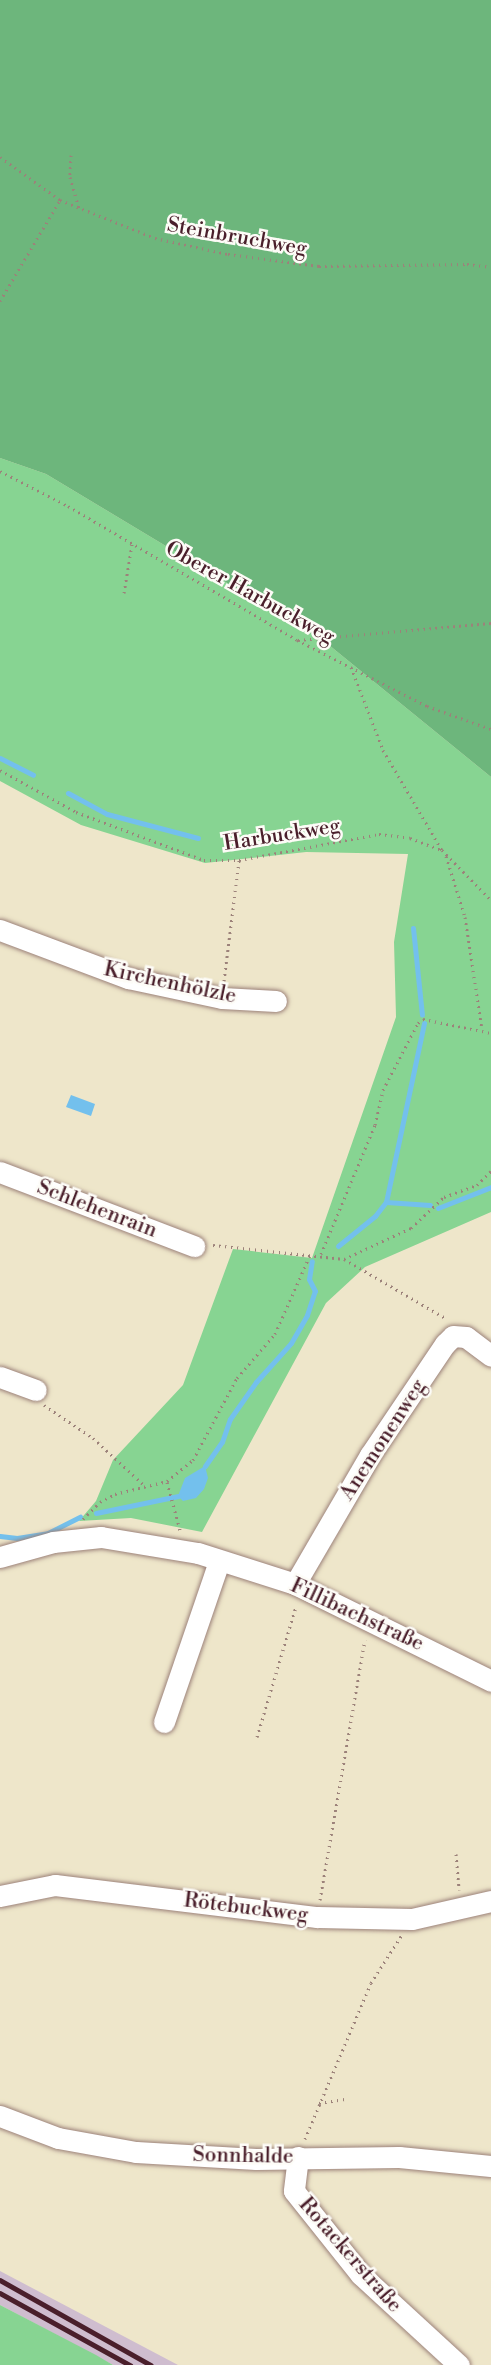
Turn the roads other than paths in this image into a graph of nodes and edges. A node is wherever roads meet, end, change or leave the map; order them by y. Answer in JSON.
{"nodes":[{"id":1,"x":0,"y":930,"type":"edge"},
{"id":2,"x":276,"y":1001,"type":"dead end"},
{"id":3,"x":0,"y":1172,"type":"edge"},
{"id":4,"x":194,"y":1246,"type":"road end"},
{"id":5,"x":491,"y":1356,"type":"edge"},
{"id":6,"x":0,"y":1377,"type":"edge"},
{"id":7,"x":36,"y":1390,"type":"road end"},
{"id":8,"x":0,"y":1557,"type":"edge"},
{"id":9,"x":219,"y":1561,"type":"junction"},
{"id":10,"x":299,"y":1586,"type":"junction"},
{"id":11,"x":491,"y":1681,"type":"edge"},
{"id":12,"x":164,"y":1722,"type":"dead end"},
{"id":13,"x":0,"y":1896,"type":"edge"},
{"id":14,"x":491,"y":1901,"type":"edge"},
{"id":15,"x":0,"y":2116,"type":"edge"},
{"id":16,"x":298,"y":2157,"type":"junction"},
{"id":17,"x":491,"y":2166,"type":"edge"},
{"id":18,"x":459,"y":2365,"type":"edge"}],
"edges":[{"from":1,"to":2,"type":"street","name":"Kirchenhölzle"},
{"from":3,"to":4,"type":"street","name":"Schlehenrain"},
{"from":5,"to":10,"type":"street","name":"Anemonenweg"},
{"from":6,"to":7,"type":"street"},
{"from":8,"to":9,"type":"street","name":"Fillibachstraße"},
{"from":9,"to":10,"type":"street","name":"Fillibachstraße"},
{"from":9,"to":12,"type":"street"},
{"from":10,"to":11,"type":"street","name":"Fillibachstraße"},
{"from":13,"to":14,"type":"street","name":"Rötebuckweg"},
{"from":15,"to":16,"type":"street","name":"Sonnhalde"},
{"from":16,"to":17,"type":"street","name":"Sonnhalde"},
{"from":16,"to":18,"type":"street","name":"Rotackerstraße"}]}
